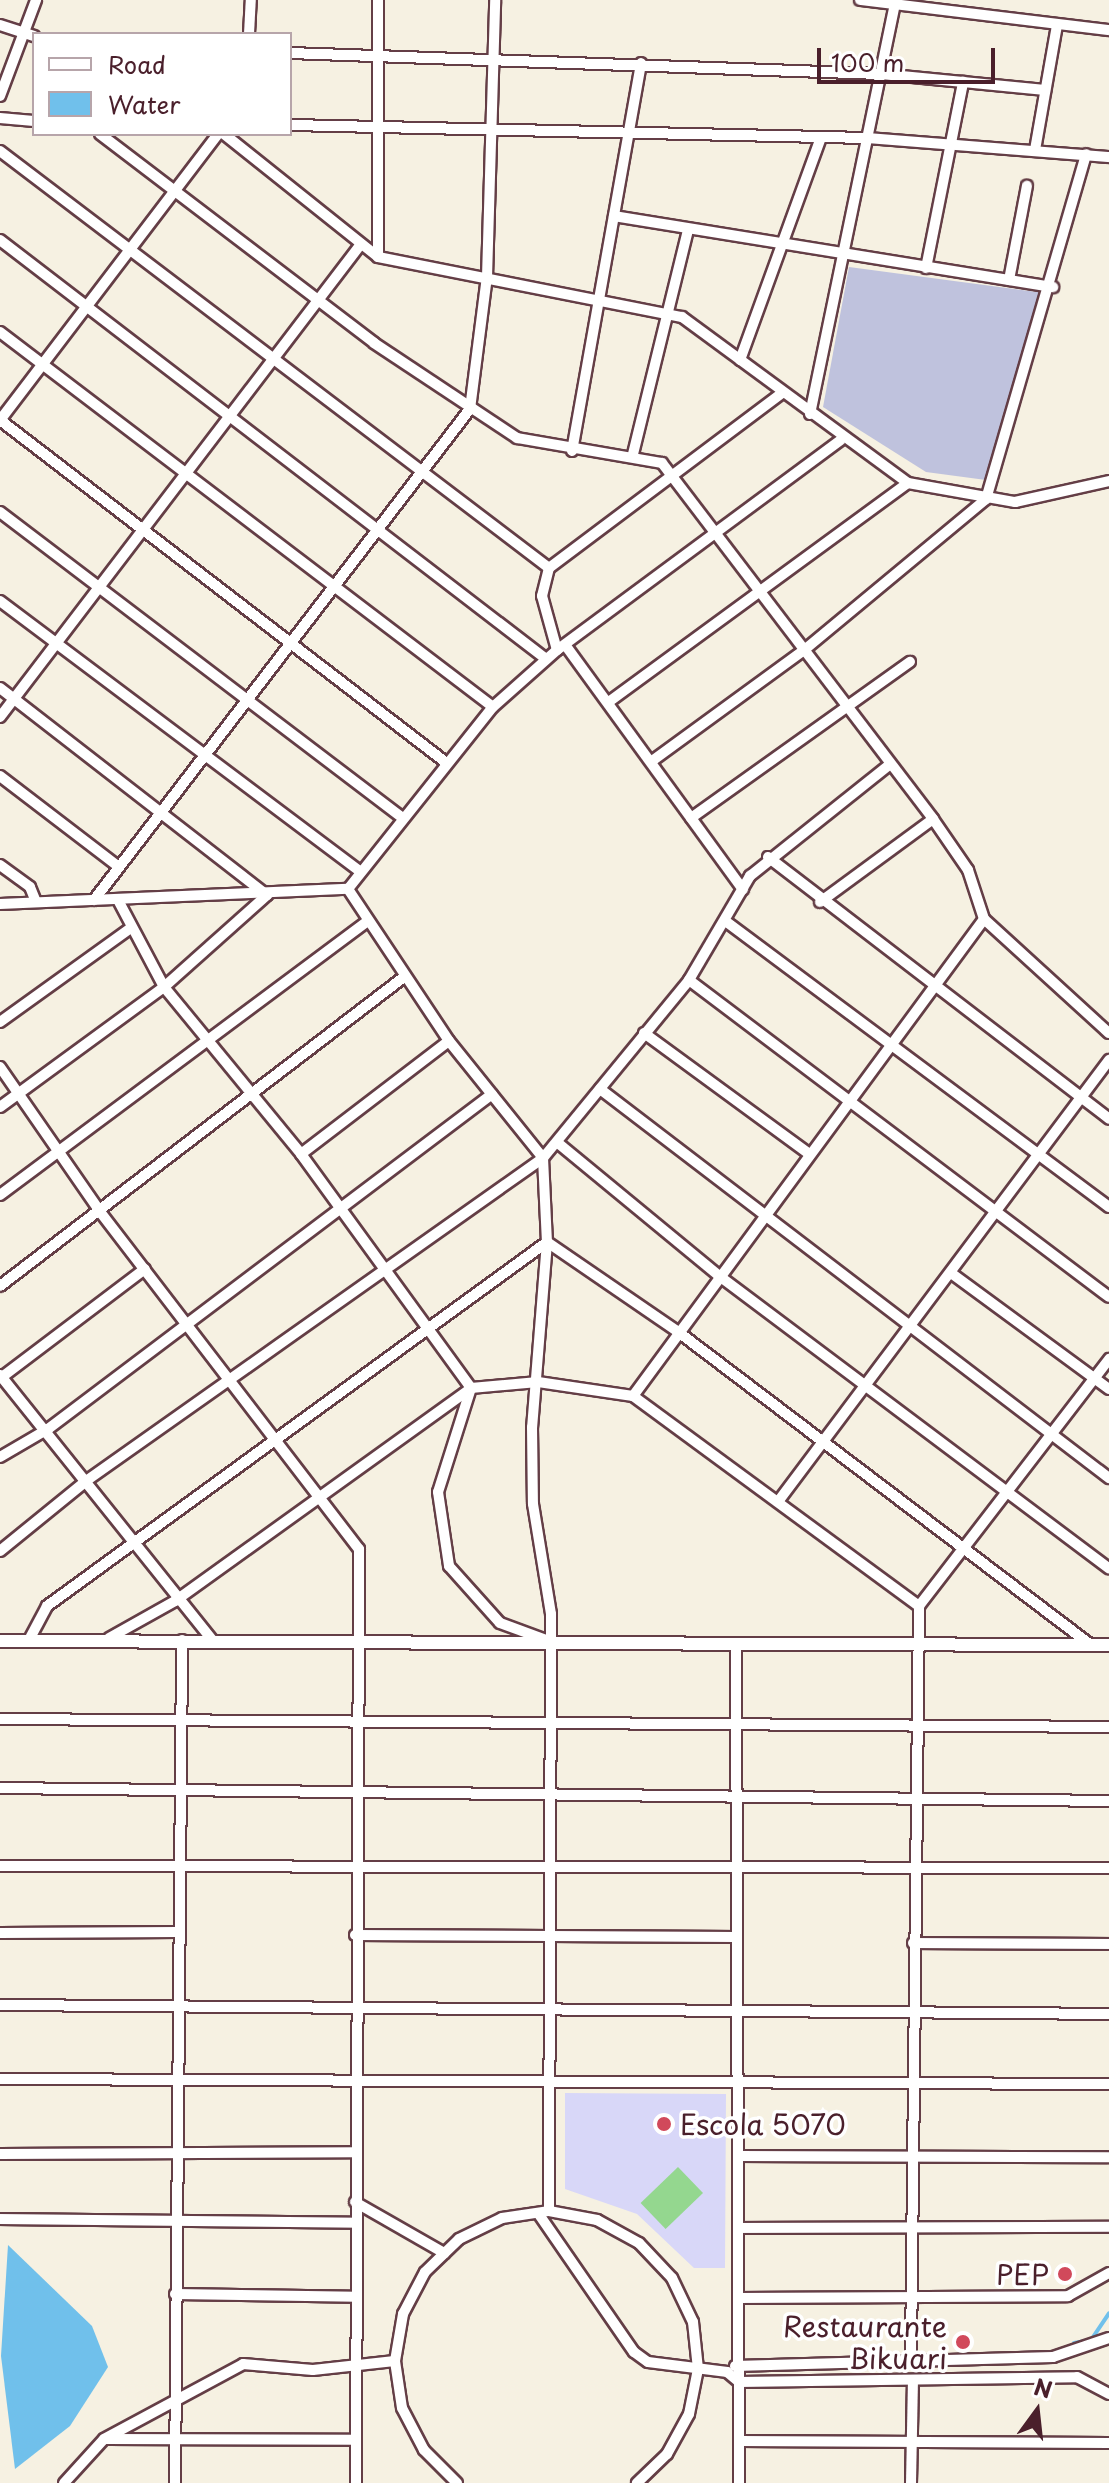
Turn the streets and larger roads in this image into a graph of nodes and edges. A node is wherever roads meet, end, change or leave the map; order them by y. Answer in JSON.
{"nodes":[{"id":1,"x":36,"y":0,"type":"edge"},
{"id":2,"x":251,"y":0,"type":"edge"},
{"id":3,"x":378,"y":0,"type":"edge"},
{"id":4,"x":495,"y":0,"type":"edge"},
{"id":5,"x":860,"y":0,"type":"edge"},
{"id":6,"x":895,"y":5,"type":"junction"},
{"id":7,"x":0,"y":25,"type":"edge"},
{"id":8,"x":1057,"y":25,"type":"junction"},
{"id":9,"x":1109,"y":30,"type":"edge"},
{"id":10,"x":249,"y":32,"type":"edge"},
{"id":11,"x":29,"y":35,"type":"edge"},
{"id":12,"x":292,"y":53,"type":"edge"},
{"id":13,"x":377,"y":54,"type":"junction"},
{"id":14,"x":493,"y":57,"type":"junction"},
{"id":15,"x":641,"y":63,"type":"junction"},
{"id":16,"x":881,"y":74,"type":"junction"},
{"id":17,"x":963,"y":82,"type":"junction"},
{"id":18,"x":1045,"y":90,"type":"junction"},
{"id":19,"x":0,"y":96,"type":"edge"},
{"id":20,"x":0,"y":118,"type":"edge"},
{"id":21,"x":32,"y":121,"type":"edge"},
{"id":22,"x":292,"y":125,"type":"edge"},
{"id":23,"x":379,"y":127,"type":"junction"},
{"id":24,"x":490,"y":129,"type":"junction"},
{"id":25,"x":629,"y":132,"type":"junction"},
{"id":26,"x":103,"y":136,"type":"edge"},
{"id":27,"x":219,"y":136,"type":"edge"},
{"id":28,"x":224,"y":136,"type":"edge"},
{"id":29,"x":821,"y":137,"type":"junction"},
{"id":30,"x":866,"y":138,"type":"junction"},
{"id":31,"x":948,"y":144,"type":"junction"},
{"id":32,"x":1035,"y":150,"type":"junction"},
{"id":33,"x":0,"y":151,"type":"edge"},
{"id":34,"x":1086,"y":154,"type":"junction"},
{"id":35,"x":1109,"y":157,"type":"edge"},
{"id":36,"x":1027,"y":186,"type":"dead end"},
{"id":37,"x":174,"y":192,"type":"junction"},
{"id":38,"x":614,"y":216,"type":"junction"},
{"id":39,"x":688,"y":230,"type":"junction"},
{"id":40,"x":0,"y":240,"type":"edge"},
{"id":41,"x":361,"y":244,"type":"junction"},
{"id":42,"x":784,"y":246,"type":"junction"},
{"id":43,"x":131,"y":251,"type":"junction"},
{"id":44,"x":842,"y":255,"type":"junction"},
{"id":45,"x":378,"y":257,"type":"junction"},
{"id":46,"x":926,"y":268,"type":"junction"},
{"id":47,"x":487,"y":277,"type":"junction"},
{"id":48,"x":1009,"y":280,"type":"junction"},
{"id":49,"x":1053,"y":287,"type":"junction"},
{"id":50,"x":317,"y":298,"type":"junction"},
{"id":51,"x":599,"y":298,"type":"junction"},
{"id":52,"x":85,"y":308,"type":"junction"},
{"id":53,"x":673,"y":313,"type":"junction"},
{"id":54,"x":0,"y":332,"type":"edge"},
{"id":55,"x":271,"y":358,"type":"junction"},
{"id":56,"x":740,"y":360,"type":"junction"},
{"id":57,"x":43,"y":362,"type":"junction"},
{"id":58,"x":782,"y":393,"type":"junction"},
{"id":59,"x":470,"y":409,"type":"junction"},
{"id":60,"x":229,"y":413,"type":"junction"},
{"id":61,"x":810,"y":414,"type":"junction"},
{"id":62,"x":841,"y":440,"type":"junction"},
{"id":63,"x":572,"y":451,"type":"junction"},
{"id":64,"x":633,"y":454,"type":"junction"},
{"id":65,"x":185,"y":470,"type":"junction"},
{"id":66,"x":421,"y":470,"type":"junction"},
{"id":67,"x":677,"y":477,"type":"junction"},
{"id":68,"x":1109,"y":481,"type":"edge"},
{"id":69,"x":908,"y":483,"type":"junction"},
{"id":70,"x":986,"y":499,"type":"junction"},
{"id":71,"x":0,"y":512,"type":"edge"},
{"id":72,"x":380,"y":526,"type":"junction"},
{"id":73,"x":143,"y":528,"type":"junction"},
{"id":74,"x":720,"y":535,"type":"junction"},
{"id":75,"x":549,"y":568,"type":"junction"},
{"id":76,"x":335,"y":584,"type":"junction"},
{"id":77,"x":101,"y":588,"type":"junction"},
{"id":78,"x":759,"y":592,"type":"junction"},
{"id":79,"x":0,"y":601,"type":"edge"},
{"id":80,"x":292,"y":638,"type":"junction"},
{"id":81,"x":58,"y":644,"type":"junction"},
{"id":82,"x":561,"y":648,"type":"junction"},
{"id":83,"x":803,"y":651,"type":"junction"},
{"id":84,"x":546,"y":659,"type":"junction"},
{"id":85,"x":910,"y":662,"type":"dead end"},
{"id":86,"x":0,"y":688,"type":"edge"},
{"id":87,"x":246,"y":697,"type":"junction"},
{"id":88,"x":15,"y":698,"type":"junction"},
{"id":89,"x":610,"y":701,"type":"junction"},
{"id":90,"x":846,"y":706,"type":"junction"},
{"id":91,"x":493,"y":707,"type":"junction"},
{"id":92,"x":0,"y":717,"type":"edge"},
{"id":93,"x":203,"y":754,"type":"junction"},
{"id":94,"x":444,"y":761,"type":"junction"},
{"id":95,"x":652,"y":761,"type":"junction"},
{"id":96,"x":888,"y":766,"type":"junction"},
{"id":97,"x":0,"y":776,"type":"edge"},
{"id":98,"x":162,"y":811,"type":"junction"},
{"id":99,"x":400,"y":816,"type":"junction"},
{"id":100,"x":691,"y":818,"type":"junction"},
{"id":101,"x":933,"y":819,"type":"junction"},
{"id":102,"x":768,"y":857,"type":"junction"},
{"id":103,"x":0,"y":865,"type":"edge"},
{"id":104,"x":119,"y":867,"type":"junction"},
{"id":105,"x":360,"y":871,"type":"junction"},
{"id":106,"x":348,"y":889,"type":"junction"},
{"id":107,"x":743,"y":890,"type":"junction"},
{"id":108,"x":267,"y":895,"type":"junction"},
{"id":109,"x":94,"y":900,"type":"junction"},
{"id":110,"x":118,"y":900,"type":"junction"},
{"id":111,"x":36,"y":902,"type":"junction"},
{"id":112,"x":820,"y":902,"type":"junction"},
{"id":113,"x":0,"y":904,"type":"edge"},
{"id":114,"x":984,"y":919,"type":"junction"},
{"id":115,"x":366,"y":922,"type":"junction"},
{"id":116,"x":728,"y":923,"type":"junction"},
{"id":117,"x":131,"y":928,"type":"junction"},
{"id":118,"x":404,"y":977,"type":"junction"},
{"id":119,"x":689,"y":980,"type":"junction"},
{"id":120,"x":931,"y":984,"type":"junction"},
{"id":121,"x":164,"y":987,"type":"junction"},
{"id":122,"x":0,"y":1022,"type":"edge"},
{"id":123,"x":644,"y":1033,"type":"junction"},
{"id":124,"x":1109,"y":1033,"type":"edge"},
{"id":125,"x":206,"y":1039,"type":"junction"},
{"id":126,"x":449,"y":1041,"type":"junction"},
{"id":127,"x":888,"y":1043,"type":"junction"},
{"id":128,"x":1109,"y":1060,"type":"edge"},
{"id":129,"x":0,"y":1067,"type":"edge"},
{"id":130,"x":600,"y":1089,"type":"junction"},
{"id":131,"x":19,"y":1094,"type":"junction"},
{"id":132,"x":492,"y":1094,"type":"junction"},
{"id":133,"x":251,"y":1096,"type":"junction"},
{"id":134,"x":850,"y":1096,"type":"junction"},
{"id":135,"x":1081,"y":1096,"type":"junction"},
{"id":136,"x":0,"y":1107,"type":"edge"},
{"id":137,"x":1109,"y":1119,"type":"edge"},
{"id":138,"x":558,"y":1143,"type":"junction"},
{"id":139,"x":60,"y":1152,"type":"junction"},
{"id":140,"x":808,"y":1153,"type":"junction"},
{"id":141,"x":301,"y":1154,"type":"junction"},
{"id":142,"x":543,"y":1158,"type":"junction"},
{"id":143,"x":1039,"y":1158,"type":"junction"},
{"id":144,"x":0,"y":1195,"type":"edge"},
{"id":145,"x":340,"y":1207,"type":"junction"},
{"id":146,"x":1109,"y":1207,"type":"edge"},
{"id":147,"x":101,"y":1213,"type":"junction"},
{"id":148,"x":763,"y":1214,"type":"junction"},
{"id":149,"x":995,"y":1217,"type":"junction"},
{"id":150,"x":547,"y":1242,"type":"junction"},
{"id":151,"x":145,"y":1269,"type":"junction"},
{"id":152,"x":386,"y":1269,"type":"junction"},
{"id":153,"x":951,"y":1273,"type":"junction"},
{"id":154,"x":718,"y":1275,"type":"junction"},
{"id":155,"x":0,"y":1286,"type":"edge"},
{"id":156,"x":1109,"y":1297,"type":"edge"},
{"id":157,"x":187,"y":1324,"type":"junction"},
{"id":158,"x":426,"y":1324,"type":"junction"},
{"id":159,"x":909,"y":1325,"type":"junction"},
{"id":160,"x":677,"y":1331,"type":"junction"},
{"id":161,"x":1109,"y":1359,"type":"edge"},
{"id":162,"x":1,"y":1376,"type":"edge"},
{"id":163,"x":1094,"y":1379,"type":"junction"},
{"id":164,"x":229,"y":1380,"type":"junction"},
{"id":165,"x":538,"y":1382,"type":"junction"},
{"id":166,"x":866,"y":1382,"type":"junction"},
{"id":167,"x":471,"y":1388,"type":"junction"},
{"id":168,"x":1109,"y":1389,"type":"edge"},
{"id":169,"x":633,"y":1396,"type":"junction"},
{"id":170,"x":48,"y":1429,"type":"junction"},
{"id":171,"x":1051,"y":1437,"type":"junction"},
{"id":172,"x":822,"y":1439,"type":"junction"},
{"id":173,"x":273,"y":1440,"type":"junction"},
{"id":174,"x":0,"y":1457,"type":"edge"},
{"id":175,"x":1109,"y":1478,"type":"edge"},
{"id":176,"x":86,"y":1481,"type":"junction"},
{"id":177,"x":1009,"y":1491,"type":"junction"},
{"id":178,"x":323,"y":1498,"type":"junction"},
{"id":179,"x":780,"y":1499,"type":"junction"},
{"id":180,"x":132,"y":1543,"type":"junction"},
{"id":181,"x":965,"y":1548,"type":"junction"},
{"id":182,"x":0,"y":1551,"type":"edge"},
{"id":183,"x":1109,"y":1569,"type":"edge"},
{"id":184,"x":175,"y":1601,"type":"junction"},
{"id":185,"x":919,"y":1606,"type":"junction"},
{"id":186,"x":109,"y":1638,"type":"junction"},
{"id":187,"x":29,"y":1640,"type":"junction"},
{"id":188,"x":182,"y":1640,"type":"junction"},
{"id":189,"x":212,"y":1640,"type":"junction"},
{"id":190,"x":0,"y":1641,"type":"edge"},
{"id":191,"x":549,"y":1641,"type":"junction"},
{"id":192,"x":736,"y":1643,"type":"junction"},
{"id":193,"x":917,"y":1644,"type":"junction"},
{"id":194,"x":356,"y":1645,"type":"junction"},
{"id":195,"x":1091,"y":1645,"type":"junction"},
{"id":196,"x":1109,"y":1645,"type":"edge"},
{"id":197,"x":0,"y":1719,"type":"edge"},
{"id":198,"x":180,"y":1719,"type":"junction"},
{"id":199,"x":550,"y":1719,"type":"junction"},
{"id":200,"x":358,"y":1720,"type":"junction"},
{"id":201,"x":734,"y":1726,"type":"junction"},
{"id":202,"x":913,"y":1726,"type":"junction"},
{"id":203,"x":1109,"y":1727,"type":"edge"},
{"id":204,"x":0,"y":1788,"type":"edge"},
{"id":205,"x":179,"y":1789,"type":"junction"},
{"id":206,"x":357,"y":1790,"type":"junction"},
{"id":207,"x":550,"y":1791,"type":"junction"},
{"id":208,"x":736,"y":1796,"type":"junction"},
{"id":209,"x":914,"y":1800,"type":"junction"},
{"id":210,"x":1109,"y":1801,"type":"edge"},
{"id":211,"x":179,"y":1863,"type":"junction"},
{"id":212,"x":356,"y":1864,"type":"junction"},
{"id":213,"x":550,"y":1865,"type":"junction"},
{"id":214,"x":0,"y":1866,"type":"edge"},
{"id":215,"x":737,"y":1866,"type":"junction"},
{"id":216,"x":912,"y":1867,"type":"junction"},
{"id":217,"x":1109,"y":1868,"type":"edge"},
{"id":218,"x":178,"y":1932,"type":"junction"},
{"id":219,"x":0,"y":1933,"type":"edge"},
{"id":220,"x":355,"y":1935,"type":"junction"},
{"id":221,"x":549,"y":1936,"type":"junction"},
{"id":222,"x":737,"y":1937,"type":"junction"},
{"id":223,"x":913,"y":1943,"type":"junction"},
{"id":224,"x":1109,"y":1944,"type":"edge"},
{"id":225,"x":178,"y":2004,"type":"junction"},
{"id":226,"x":0,"y":2005,"type":"edge"},
{"id":227,"x":354,"y":2005,"type":"junction"},
{"id":228,"x":549,"y":2006,"type":"junction"},
{"id":229,"x":737,"y":2010,"type":"junction"},
{"id":230,"x":913,"y":2014,"type":"junction"},
{"id":231,"x":1109,"y":2014,"type":"edge"},
{"id":232,"x":356,"y":2076,"type":"junction"},
{"id":233,"x":0,"y":2079,"type":"edge"},
{"id":234,"x":177,"y":2080,"type":"junction"},
{"id":235,"x":549,"y":2080,"type":"junction"},
{"id":236,"x":737,"y":2081,"type":"junction"},
{"id":237,"x":911,"y":2083,"type":"junction"},
{"id":238,"x":1109,"y":2084,"type":"edge"},
{"id":239,"x":176,"y":2151,"type":"junction"},
{"id":240,"x":355,"y":2152,"type":"junction"},
{"id":241,"x":0,"y":2154,"type":"edge"},
{"id":242,"x":739,"y":2156,"type":"junction"},
{"id":243,"x":912,"y":2156,"type":"junction"},
{"id":244,"x":1109,"y":2157,"type":"edge"},
{"id":245,"x":355,"y":2202,"type":"junction"},
{"id":246,"x":544,"y":2212,"type":"junction"},
{"id":247,"x":0,"y":2219,"type":"edge"},
{"id":248,"x":176,"y":2220,"type":"junction"},
{"id":249,"x":355,"y":2223,"type":"junction"},
{"id":250,"x":911,"y":2226,"type":"junction"},
{"id":251,"x":1109,"y":2227,"type":"edge"},
{"id":252,"x":738,"y":2228,"type":"junction"},
{"id":253,"x":444,"y":2253,"type":"junction"},
{"id":254,"x":1109,"y":2273,"type":"edge"},
{"id":255,"x":175,"y":2294,"type":"junction"},
{"id":256,"x":356,"y":2297,"type":"junction"},
{"id":257,"x":738,"y":2298,"type":"junction"},
{"id":258,"x":911,"y":2299,"type":"junction"},
{"id":259,"x":1109,"y":2338,"type":"edge"},
{"id":260,"x":395,"y":2361,"type":"junction"},
{"id":261,"x":911,"y":2361,"type":"junction"},
{"id":262,"x":738,"y":2364,"type":"junction"},
{"id":263,"x":356,"y":2367,"type":"junction"},
{"id":264,"x":698,"y":2369,"type":"junction"},
{"id":265,"x":727,"y":2372,"type":"junction"},
{"id":266,"x":913,"y":2380,"type":"junction"},
{"id":267,"x":739,"y":2382,"type":"junction"},
{"id":268,"x":1109,"y":2394,"type":"edge"},
{"id":269,"x":175,"y":2404,"type":"junction"},
{"id":270,"x":104,"y":2439,"type":"junction"},
{"id":271,"x":177,"y":2439,"type":"junction"},
{"id":272,"x":356,"y":2440,"type":"junction"},
{"id":273,"x":740,"y":2441,"type":"junction"},
{"id":274,"x":911,"y":2442,"type":"junction"},
{"id":275,"x":1109,"y":2443,"type":"edge"},
{"id":276,"x":643,"y":2481,"type":"edge"},
{"id":277,"x":64,"y":2483,"type":"edge"},
{"id":278,"x":175,"y":2483,"type":"edge"},
{"id":279,"x":356,"y":2483,"type":"edge"},
{"id":280,"x":457,"y":2483,"type":"edge"},
{"id":281,"x":739,"y":2483,"type":"edge"},
{"id":282,"x":911,"y":2483,"type":"edge"}],
"edges":[{"from":1,"to":11,"type":"street"},
{"from":2,"to":10,"type":"street"},
{"from":3,"to":13,"type":"street"},
{"from":4,"to":14,"type":"street"},
{"from":5,"to":6,"type":"street"},
{"from":6,"to":8,"type":"street"},
{"from":6,"to":16,"type":"street"},
{"from":7,"to":11,"type":"street"},
{"from":8,"to":9,"type":"street"},
{"from":8,"to":18,"type":"street"},
{"from":11,"to":19,"type":"street"},
{"from":12,"to":13,"type":"street"},
{"from":13,"to":14,"type":"street"},
{"from":13,"to":23,"type":"street"},
{"from":14,"to":15,"type":"street"},
{"from":14,"to":24,"type":"street"},
{"from":15,"to":16,"type":"street"},
{"from":15,"to":25,"type":"street"},
{"from":16,"to":17,"type":"street"},
{"from":16,"to":30,"type":"street"},
{"from":17,"to":18,"type":"street"},
{"from":17,"to":31,"type":"street"},
{"from":18,"to":32,"type":"street"},
{"from":20,"to":21,"type":"street"},
{"from":22,"to":23,"type":"street"},
{"from":23,"to":24,"type":"street"},
{"from":23,"to":45,"type":"street"},
{"from":24,"to":25,"type":"street"},
{"from":24,"to":47,"type":"street"},
{"from":25,"to":29,"type":"street"},
{"from":25,"to":38,"type":"street"},
{"from":26,"to":37,"type":"street"},
{"from":27,"to":37,"type":"street"},
{"from":28,"to":41,"type":"street"},
{"from":29,"to":30,"type":"street"},
{"from":29,"to":42,"type":"street"},
{"from":30,"to":31,"type":"street"},
{"from":30,"to":44,"type":"street"},
{"from":31,"to":32,"type":"street"},
{"from":31,"to":46,"type":"street"},
{"from":32,"to":34,"type":"street"},
{"from":33,"to":43,"type":"street"},
{"from":34,"to":35,"type":"street"},
{"from":34,"to":49,"type":"street"},
{"from":36,"to":48,"type":"street"},
{"from":37,"to":43,"type":"street"},
{"from":37,"to":50,"type":"street"},
{"from":38,"to":39,"type":"street"},
{"from":38,"to":51,"type":"street"},
{"from":39,"to":42,"type":"street"},
{"from":39,"to":53,"type":"street"},
{"from":40,"to":52,"type":"street"},
{"from":41,"to":45,"type":"street"},
{"from":41,"to":50,"type":"street"},
{"from":42,"to":44,"type":"street"},
{"from":42,"to":56,"type":"street"},
{"from":43,"to":52,"type":"street"},
{"from":43,"to":55,"type":"street"},
{"from":44,"to":46,"type":"street"},
{"from":44,"to":61,"type":"street"},
{"from":45,"to":47,"type":"street"},
{"from":46,"to":48,"type":"street"},
{"from":47,"to":51,"type":"street"},
{"from":47,"to":59,"type":"street"},
{"from":48,"to":49,"type":"street"},
{"from":49,"to":70,"type":"street"},
{"from":50,"to":55,"type":"street"},
{"from":50,"to":59,"type":"street"},
{"from":51,"to":53,"type":"street"},
{"from":51,"to":63,"type":"street"},
{"from":52,"to":57,"type":"street"},
{"from":52,"to":60,"type":"street"},
{"from":53,"to":56,"type":"street"},
{"from":53,"to":64,"type":"street"},
{"from":54,"to":57,"type":"street"},
{"from":55,"to":60,"type":"street"},
{"from":55,"to":66,"type":"street"},
{"from":56,"to":58,"type":"street"},
{"from":57,"to":65,"type":"street"},
{"from":57,"to":73,"type":"street"},
{"from":58,"to":61,"type":"street"},
{"from":58,"to":67,"type":"street"},
{"from":59,"to":63,"type":"street"},
{"from":59,"to":66,"type":"street"},
{"from":60,"to":65,"type":"street"},
{"from":60,"to":72,"type":"street"},
{"from":61,"to":62,"type":"street"},
{"from":62,"to":69,"type":"street"},
{"from":62,"to":74,"type":"street"},
{"from":63,"to":64,"type":"street"},
{"from":64,"to":67,"type":"street"},
{"from":65,"to":73,"type":"street"},
{"from":65,"to":76,"type":"street"},
{"from":66,"to":72,"type":"street"},
{"from":66,"to":75,"type":"street"},
{"from":67,"to":74,"type":"street"},
{"from":67,"to":75,"type":"street"},
{"from":68,"to":70,"type":"street"},
{"from":69,"to":70,"type":"street"},
{"from":69,"to":78,"type":"street"},
{"from":70,"to":83,"type":"street"},
{"from":71,"to":77,"type":"street"},
{"from":72,"to":76,"type":"street"},
{"from":72,"to":84,"type":"street"},
{"from":73,"to":77,"type":"street"},
{"from":73,"to":80,"type":"street"},
{"from":74,"to":78,"type":"street"},
{"from":74,"to":82,"type":"street"},
{"from":75,"to":82,"type":"street"},
{"from":76,"to":80,"type":"street"},
{"from":76,"to":91,"type":"street"},
{"from":77,"to":81,"type":"street"},
{"from":77,"to":87,"type":"street"},
{"from":78,"to":83,"type":"street"},
{"from":78,"to":89,"type":"street"},
{"from":79,"to":81,"type":"street"},
{"from":80,"to":87,"type":"street"},
{"from":80,"to":94,"type":"street"},
{"from":81,"to":88,"type":"street"},
{"from":81,"to":93,"type":"street"},
{"from":82,"to":84,"type":"street"},
{"from":82,"to":89,"type":"street"},
{"from":83,"to":90,"type":"street"},
{"from":83,"to":95,"type":"street"},
{"from":84,"to":91,"type":"street"},
{"from":85,"to":90,"type":"street"},
{"from":86,"to":88,"type":"street"},
{"from":87,"to":93,"type":"street"},
{"from":87,"to":99,"type":"street"},
{"from":88,"to":92,"type":"street"},
{"from":88,"to":98,"type":"street"},
{"from":89,"to":95,"type":"street"},
{"from":90,"to":96,"type":"street"},
{"from":90,"to":100,"type":"street"},
{"from":91,"to":94,"type":"street"},
{"from":93,"to":98,"type":"street"},
{"from":93,"to":105,"type":"street"},
{"from":94,"to":99,"type":"street"},
{"from":95,"to":100,"type":"street"},
{"from":96,"to":101,"type":"street"},
{"from":96,"to":102,"type":"street"},
{"from":97,"to":104,"type":"street"},
{"from":98,"to":104,"type":"street"},
{"from":98,"to":108,"type":"street"},
{"from":99,"to":105,"type":"street"},
{"from":100,"to":107,"type":"street"},
{"from":101,"to":112,"type":"street"},
{"from":101,"to":114,"type":"street"},
{"from":102,"to":107,"type":"street"},
{"from":102,"to":112,"type":"street"},
{"from":103,"to":111,"type":"street"},
{"from":104,"to":109,"type":"street"},
{"from":105,"to":106,"type":"street"},
{"from":106,"to":108,"type":"street"},
{"from":106,"to":115,"type":"street"},
{"from":107,"to":116,"type":"street"},
{"from":108,"to":110,"type":"street"},
{"from":108,"to":121,"type":"street"},
{"from":109,"to":110,"type":"street"},
{"from":109,"to":111,"type":"street"},
{"from":110,"to":117,"type":"street"},
{"from":111,"to":113,"type":"street"},
{"from":112,"to":120,"type":"street"},
{"from":114,"to":120,"type":"street"},
{"from":114,"to":124,"type":"street"},
{"from":115,"to":118,"type":"street"},
{"from":115,"to":125,"type":"street"},
{"from":116,"to":119,"type":"street"},
{"from":116,"to":127,"type":"street"},
{"from":117,"to":121,"type":"street"},
{"from":117,"to":122,"type":"street"},
{"from":118,"to":126,"type":"street"},
{"from":118,"to":133,"type":"street"},
{"from":119,"to":123,"type":"street"},
{"from":119,"to":134,"type":"street"},
{"from":120,"to":127,"type":"street"},
{"from":120,"to":135,"type":"street"},
{"from":121,"to":125,"type":"street"},
{"from":121,"to":131,"type":"street"},
{"from":123,"to":130,"type":"street"},
{"from":123,"to":140,"type":"street"},
{"from":125,"to":133,"type":"street"},
{"from":125,"to":139,"type":"street"},
{"from":126,"to":132,"type":"street"},
{"from":126,"to":141,"type":"street"},
{"from":127,"to":134,"type":"street"},
{"from":127,"to":143,"type":"street"},
{"from":128,"to":135,"type":"street"},
{"from":129,"to":131,"type":"street"},
{"from":130,"to":138,"type":"street"},
{"from":130,"to":148,"type":"street"},
{"from":131,"to":136,"type":"street"},
{"from":131,"to":139,"type":"street"},
{"from":132,"to":142,"type":"street"},
{"from":132,"to":145,"type":"street"},
{"from":133,"to":141,"type":"street"},
{"from":133,"to":147,"type":"street"},
{"from":134,"to":140,"type":"street"},
{"from":134,"to":149,"type":"street"},
{"from":135,"to":137,"type":"street"},
{"from":135,"to":143,"type":"street"},
{"from":138,"to":142,"type":"street"},
{"from":138,"to":154,"type":"street"},
{"from":139,"to":144,"type":"street"},
{"from":139,"to":147,"type":"street"},
{"from":140,"to":148,"type":"street"},
{"from":141,"to":145,"type":"street"},
{"from":142,"to":150,"type":"street"},
{"from":142,"to":152,"type":"street"},
{"from":143,"to":146,"type":"street"},
{"from":143,"to":149,"type":"street"},
{"from":145,"to":152,"type":"street"},
{"from":145,"to":157,"type":"street"},
{"from":147,"to":151,"type":"street"},
{"from":147,"to":155,"type":"street"},
{"from":148,"to":154,"type":"street"},
{"from":148,"to":159,"type":"street"},
{"from":149,"to":153,"type":"street"},
{"from":149,"to":156,"type":"street"},
{"from":150,"to":158,"type":"street"},
{"from":150,"to":160,"type":"street"},
{"from":150,"to":165,"type":"street"},
{"from":151,"to":157,"type":"street"},
{"from":151,"to":162,"type":"street"},
{"from":152,"to":158,"type":"street"},
{"from":152,"to":164,"type":"street"},
{"from":153,"to":159,"type":"street"},
{"from":153,"to":163,"type":"street"},
{"from":154,"to":160,"type":"street"},
{"from":154,"to":166,"type":"street"},
{"from":157,"to":164,"type":"street"},
{"from":157,"to":170,"type":"street"},
{"from":158,"to":167,"type":"street"},
{"from":158,"to":173,"type":"street"},
{"from":159,"to":166,"type":"street"},
{"from":159,"to":171,"type":"street"},
{"from":160,"to":169,"type":"street"},
{"from":160,"to":172,"type":"street"},
{"from":161,"to":163,"type":"street"},
{"from":162,"to":170,"type":"street"},
{"from":163,"to":168,"type":"street"},
{"from":163,"to":171,"type":"street"},
{"from":164,"to":173,"type":"street"},
{"from":164,"to":176,"type":"street"},
{"from":165,"to":167,"type":"street"},
{"from":165,"to":169,"type":"street"},
{"from":165,"to":191,"type":"street"},
{"from":166,"to":172,"type":"street"},
{"from":166,"to":177,"type":"street"},
{"from":167,"to":178,"type":"street"},
{"from":167,"to":191,"type":"street"},
{"from":169,"to":179,"type":"street"},
{"from":170,"to":174,"type":"street"},
{"from":170,"to":176,"type":"street"},
{"from":171,"to":175,"type":"street"},
{"from":171,"to":177,"type":"street"},
{"from":172,"to":179,"type":"street"},
{"from":172,"to":181,"type":"street"},
{"from":173,"to":178,"type":"street"},
{"from":173,"to":180,"type":"street"},
{"from":176,"to":180,"type":"street"},
{"from":176,"to":182,"type":"street"},
{"from":177,"to":181,"type":"street"},
{"from":177,"to":183,"type":"street"},
{"from":178,"to":184,"type":"street"},
{"from":178,"to":194,"type":"street"},
{"from":179,"to":185,"type":"street"},
{"from":180,"to":184,"type":"street"},
{"from":180,"to":187,"type":"street"},
{"from":181,"to":185,"type":"street"},
{"from":181,"to":195,"type":"street"},
{"from":184,"to":186,"type":"street"},
{"from":184,"to":189,"type":"street"},
{"from":185,"to":193,"type":"street"},
{"from":186,"to":187,"type":"street"},
{"from":186,"to":188,"type":"street"},
{"from":187,"to":190,"type":"street"},
{"from":188,"to":189,"type":"street"},
{"from":188,"to":198,"type":"street"},
{"from":189,"to":194,"type":"street"},
{"from":191,"to":192,"type":"street"},
{"from":191,"to":194,"type":"street"},
{"from":191,"to":199,"type":"street"},
{"from":192,"to":193,"type":"street"},
{"from":192,"to":201,"type":"street"},
{"from":193,"to":195,"type":"street"},
{"from":193,"to":202,"type":"street"},
{"from":194,"to":200,"type":"street"},
{"from":195,"to":196,"type":"street"},
{"from":197,"to":198,"type":"street"},
{"from":198,"to":200,"type":"street"},
{"from":198,"to":205,"type":"street"},
{"from":199,"to":200,"type":"street"},
{"from":199,"to":201,"type":"street"},
{"from":199,"to":207,"type":"street"},
{"from":200,"to":206,"type":"street"},
{"from":201,"to":202,"type":"street"},
{"from":201,"to":208,"type":"street"},
{"from":202,"to":203,"type":"street"},
{"from":202,"to":209,"type":"street"},
{"from":204,"to":205,"type":"street"},
{"from":205,"to":206,"type":"street"},
{"from":205,"to":211,"type":"street"},
{"from":206,"to":207,"type":"street"},
{"from":206,"to":212,"type":"street"},
{"from":207,"to":208,"type":"street"},
{"from":207,"to":213,"type":"street"},
{"from":208,"to":209,"type":"street"},
{"from":208,"to":215,"type":"street"},
{"from":209,"to":210,"type":"street"},
{"from":209,"to":216,"type":"street"},
{"from":211,"to":212,"type":"street"},
{"from":211,"to":214,"type":"street"},
{"from":211,"to":218,"type":"street"},
{"from":212,"to":213,"type":"street"},
{"from":212,"to":220,"type":"street"},
{"from":213,"to":215,"type":"street"},
{"from":213,"to":221,"type":"street"},
{"from":215,"to":216,"type":"street"},
{"from":215,"to":222,"type":"street"},
{"from":216,"to":217,"type":"street"},
{"from":216,"to":223,"type":"street"},
{"from":218,"to":219,"type":"street"},
{"from":218,"to":225,"type":"street"},
{"from":220,"to":221,"type":"street"},
{"from":220,"to":227,"type":"street"},
{"from":221,"to":222,"type":"street"},
{"from":221,"to":228,"type":"street"},
{"from":222,"to":229,"type":"street"},
{"from":223,"to":224,"type":"street"},
{"from":223,"to":230,"type":"street"},
{"from":225,"to":226,"type":"street"},
{"from":225,"to":227,"type":"street"},
{"from":225,"to":234,"type":"street"},
{"from":227,"to":228,"type":"street"},
{"from":227,"to":232,"type":"street"},
{"from":228,"to":229,"type":"street"},
{"from":228,"to":235,"type":"street"},
{"from":229,"to":230,"type":"street"},
{"from":229,"to":236,"type":"street"},
{"from":230,"to":231,"type":"street"},
{"from":230,"to":237,"type":"street"},
{"from":232,"to":234,"type":"street"},
{"from":232,"to":235,"type":"street"},
{"from":232,"to":240,"type":"street"},
{"from":233,"to":234,"type":"street"},
{"from":234,"to":239,"type":"street"},
{"from":235,"to":236,"type":"street"},
{"from":235,"to":246,"type":"street"},
{"from":236,"to":237,"type":"street"},
{"from":236,"to":242,"type":"street"},
{"from":237,"to":238,"type":"street"},
{"from":237,"to":243,"type":"street"},
{"from":239,"to":240,"type":"street"},
{"from":239,"to":241,"type":"street"},
{"from":239,"to":248,"type":"street"},
{"from":240,"to":245,"type":"street"},
{"from":242,"to":243,"type":"street"},
{"from":242,"to":252,"type":"street"},
{"from":243,"to":244,"type":"street"},
{"from":243,"to":250,"type":"street"},
{"from":245,"to":249,"type":"street"},
{"from":245,"to":253,"type":"street"},
{"from":246,"to":253,"type":"street"},
{"from":246,"to":264,"type":"street"},
{"from":246,"to":264,"type":"street"},
{"from":247,"to":248,"type":"street"},
{"from":248,"to":249,"type":"street"},
{"from":248,"to":255,"type":"street"},
{"from":249,"to":256,"type":"street"},
{"from":250,"to":251,"type":"street"},
{"from":250,"to":252,"type":"street"},
{"from":250,"to":258,"type":"street"},
{"from":252,"to":257,"type":"street"},
{"from":253,"to":260,"type":"street"},
{"from":254,"to":258,"type":"street"},
{"from":255,"to":256,"type":"street"},
{"from":255,"to":269,"type":"street"},
{"from":256,"to":263,"type":"street"},
{"from":257,"to":258,"type":"street"},
{"from":257,"to":262,"type":"street"},
{"from":258,"to":261,"type":"street"},
{"from":259,"to":261,"type":"street"},
{"from":260,"to":263,"type":"street"},
{"from":260,"to":280,"type":"street"},
{"from":261,"to":262,"type":"street"},
{"from":262,"to":265,"type":"street"},
{"from":262,"to":267,"type":"street"},
{"from":263,"to":269,"type":"street"},
{"from":263,"to":272,"type":"street"},
{"from":264,"to":265,"type":"street"},
{"from":264,"to":276,"type":"street"},
{"from":265,"to":267,"type":"street"},
{"from":266,"to":267,"type":"street"},
{"from":266,"to":268,"type":"street"},
{"from":266,"to":274,"type":"street"},
{"from":267,"to":273,"type":"street"},
{"from":269,"to":270,"type":"street"},
{"from":269,"to":271,"type":"street"},
{"from":270,"to":271,"type":"street"},
{"from":270,"to":277,"type":"street"},
{"from":271,"to":272,"type":"street"},
{"from":271,"to":278,"type":"street"},
{"from":272,"to":279,"type":"street"},
{"from":273,"to":274,"type":"street"},
{"from":273,"to":281,"type":"street"},
{"from":274,"to":275,"type":"street"},
{"from":274,"to":282,"type":"street"}]}
